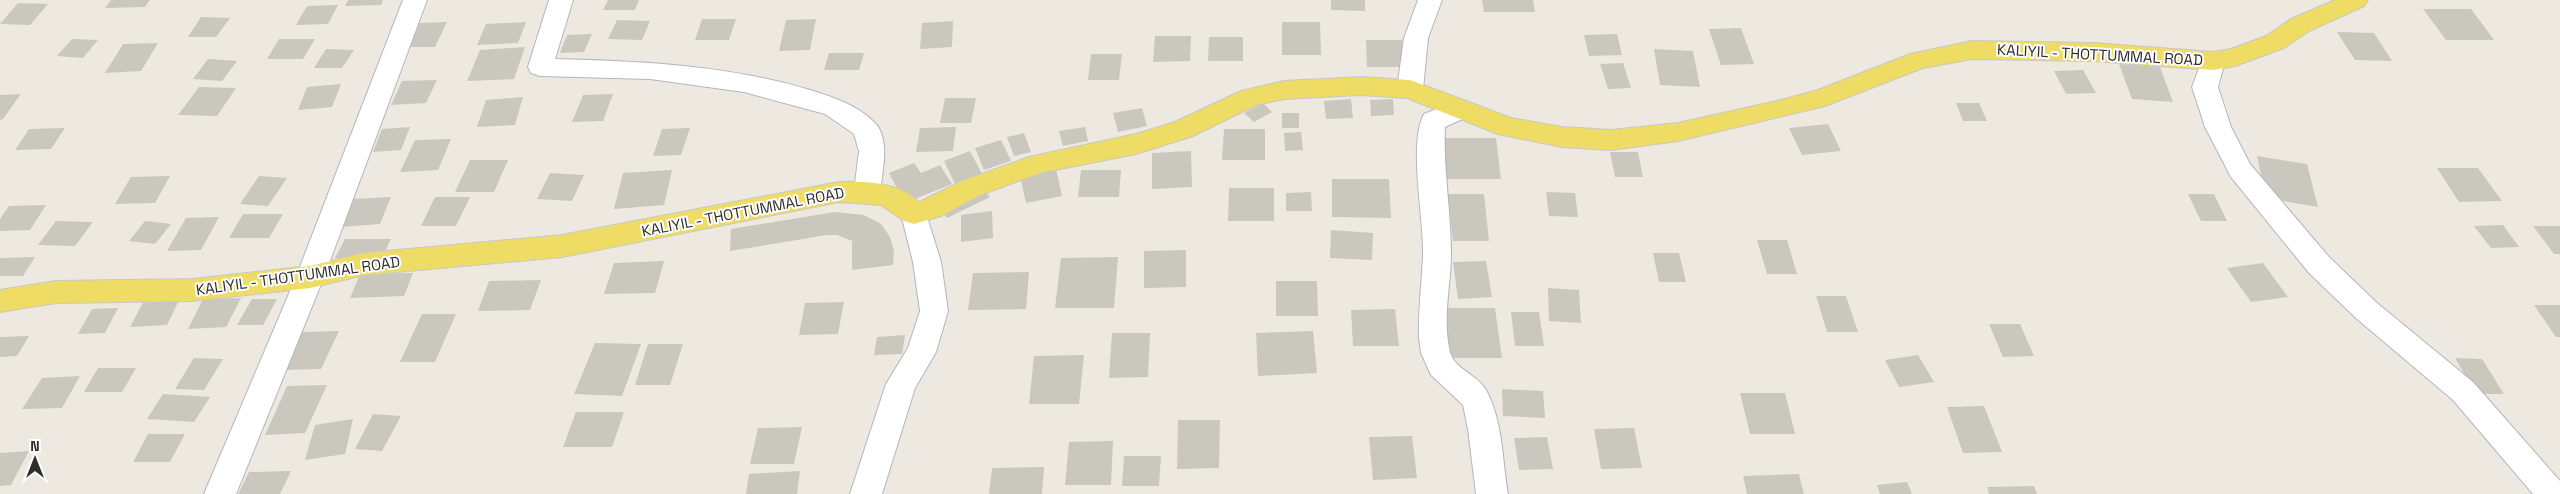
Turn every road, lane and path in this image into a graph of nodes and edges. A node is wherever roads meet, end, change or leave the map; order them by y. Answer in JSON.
{"nodes":[{"id":1,"x":415,"y":0,"type":"edge"},
{"id":2,"x":562,"y":0,"type":"edge"},
{"id":3,"x":1430,"y":0,"type":"edge"},
{"id":4,"x":2356,"y":0,"type":"edge"},
{"id":5,"x":2213,"y":61,"type":"junction"},
{"id":6,"x":1410,"y":89,"type":"junction"},
{"id":7,"x":1460,"y":109,"type":"junction"},
{"id":8,"x":867,"y":191,"type":"junction"},
{"id":9,"x":914,"y":214,"type":"junction"},
{"id":10,"x":310,"y":277,"type":"junction"},
{"id":11,"x":0,"y":301,"type":"edge"},
{"id":12,"x":220,"y":494,"type":"edge"},
{"id":13,"x":866,"y":494,"type":"edge"},
{"id":14,"x":1492,"y":494,"type":"edge"},
{"id":15,"x":2552,"y":494,"type":"edge"}],
"edges":[{"from":1,"to":10,"type":"street"},
{"from":2,"to":8,"type":"street"},
{"from":3,"to":6,"type":"street"},
{"from":4,"to":5,"type":"main road","name":"KALIYIL - THOTTUMMAL ROAD"},
{"from":5,"to":7,"type":"main road","name":"KALIYIL - THOTTUMMAL ROAD"},
{"from":5,"to":15,"type":"street"},
{"from":6,"to":7,"type":"main road","name":"KALIYIL - THOTTUMMAL ROAD"},
{"from":6,"to":9,"type":"main road","name":"KALIYIL - THOTTUMMAL ROAD"},
{"from":7,"to":14,"type":"street"},
{"from":8,"to":9,"type":"main road","name":"KALIYIL - THOTTUMMAL ROAD"},
{"from":8,"to":10,"type":"main road","name":"KALIYIL - THOTTUMMAL ROAD"},
{"from":9,"to":13,"type":"street"},
{"from":10,"to":11,"type":"main road","name":"KALIYIL - THOTTUMMAL ROAD"},
{"from":10,"to":12,"type":"street"}]}
